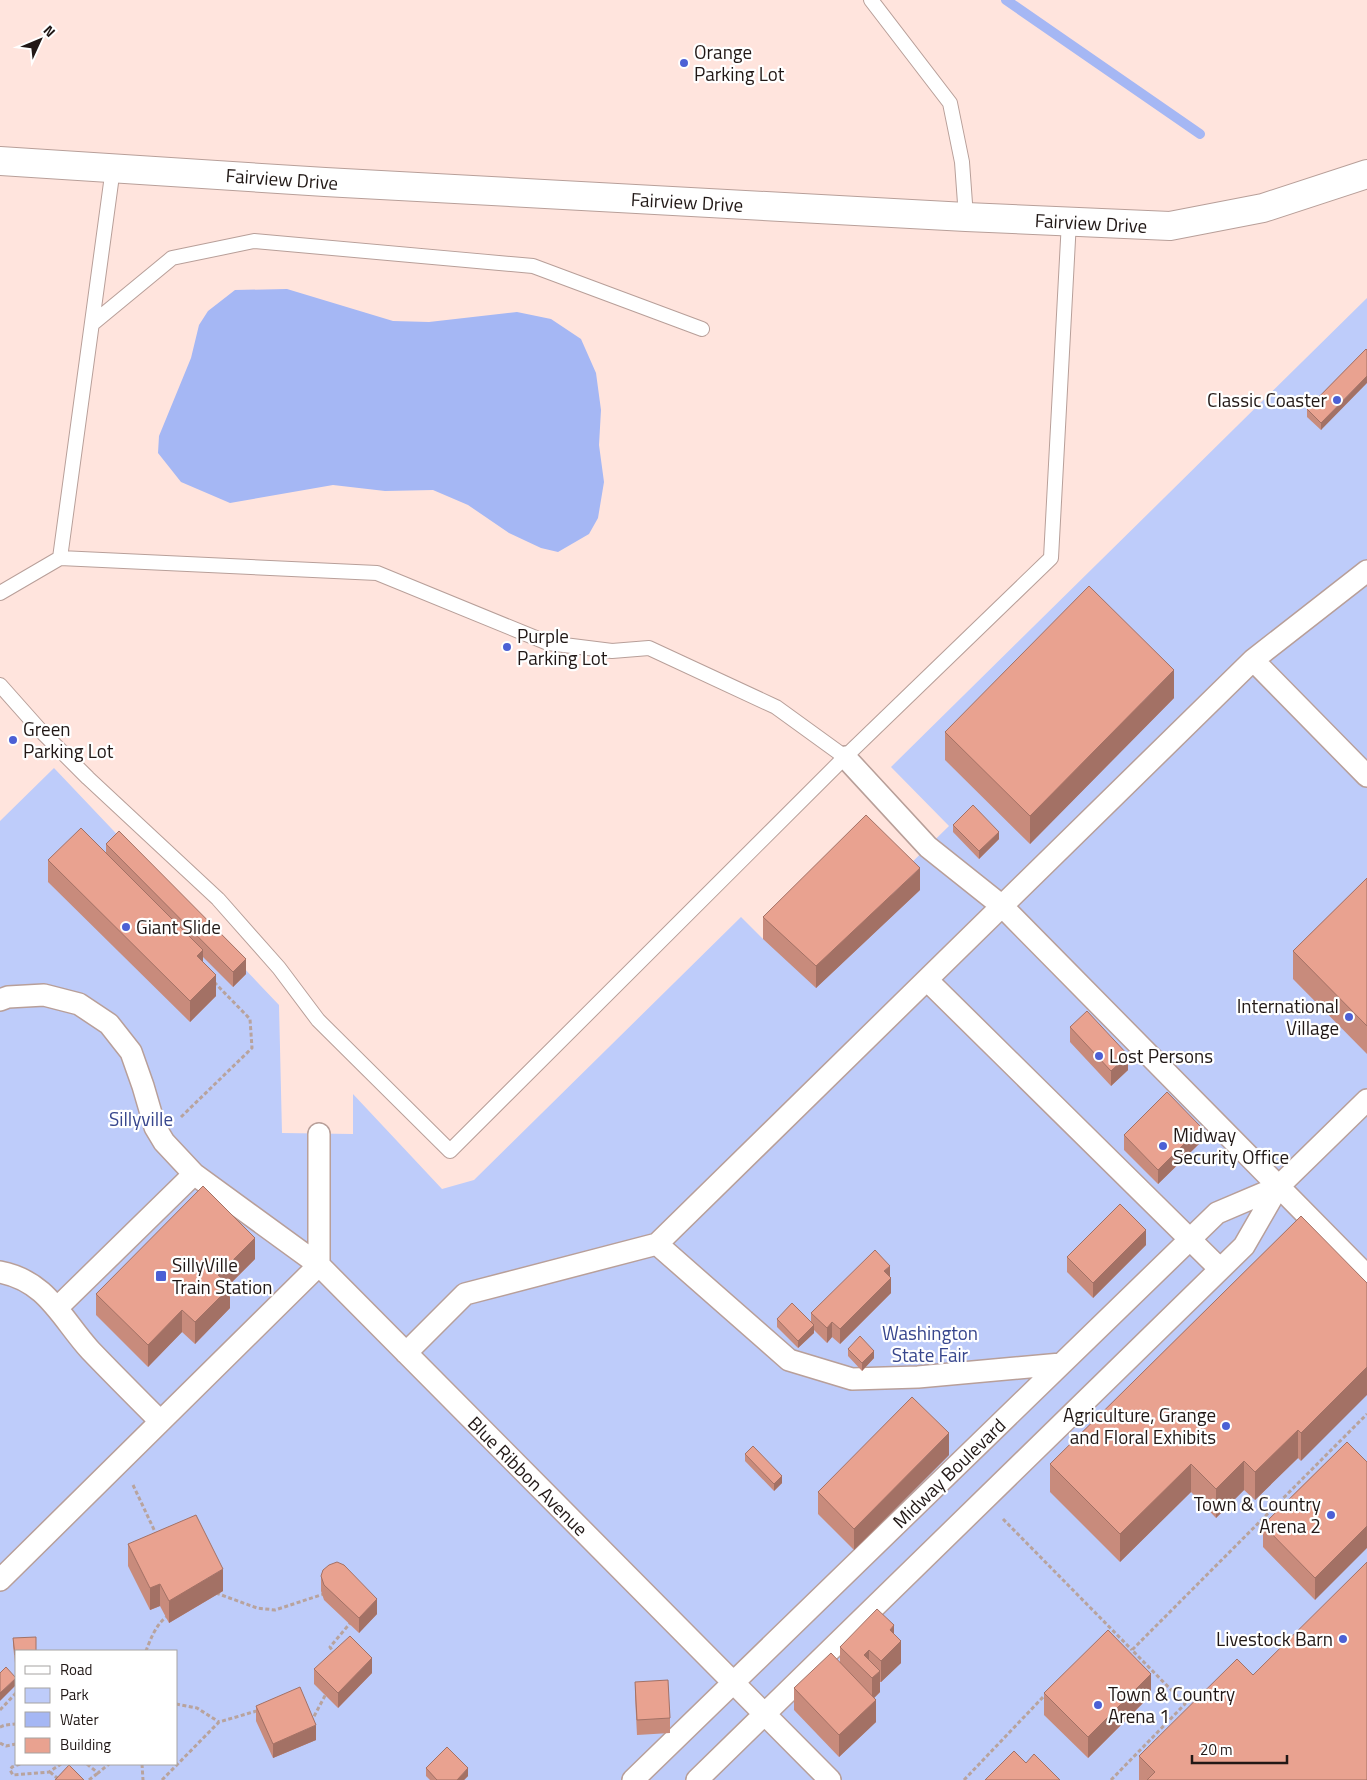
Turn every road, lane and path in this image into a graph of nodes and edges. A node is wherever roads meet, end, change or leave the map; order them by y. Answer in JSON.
{"nodes":[{"id":1,"x":871,"y":0,"type":"edge"},
{"id":2,"x":0,"y":161,"type":"edge"},
{"id":3,"x":113,"y":168,"type":"junction"},
{"id":4,"x":1367,"y":174,"type":"edge"},
{"id":5,"x":966,"y":217,"type":"junction"},
{"id":6,"x":1069,"y":221,"type":"junction"},
{"id":7,"x":92,"y":324,"type":"junction"},
{"id":8,"x":702,"y":329,"type":"dead end"},
{"id":9,"x":60,"y":558,"type":"junction"},
{"id":10,"x":1367,"y":571,"type":"edge"},
{"id":11,"x":0,"y":593,"type":"edge"},
{"id":12,"x":1253,"y":660,"type":"junction"},
{"id":13,"x":0,"y":685,"type":"edge"},
{"id":14,"x":845,"y":757,"type":"junction"},
{"id":15,"x":1367,"y":776,"type":"edge"},
{"id":16,"x":1002,"y":906,"type":"junction"},
{"id":17,"x":210,"y":978,"type":"edge"},
{"id":18,"x":926,"y":980,"type":"junction"},
{"id":19,"x":0,"y":1000,"type":"edge"},
{"id":20,"x":1367,"y":1100,"type":"edge"},
{"id":21,"x":320,"y":1134,"type":"dead end"},
{"id":22,"x":160,"y":1136,"type":"junction"},
{"id":23,"x":194,"y":1174,"type":"junction"},
{"id":24,"x":1278,"y":1187,"type":"junction"},
{"id":25,"x":1189,"y":1240,"type":"junction"},
{"id":26,"x":657,"y":1244,"type":"junction"},
{"id":27,"x":319,"y":1265,"type":"junction"},
{"id":28,"x":1220,"y":1269,"type":"junction"},
{"id":29,"x":0,"y":1272,"type":"edge"},
{"id":30,"x":1367,"y":1276,"type":"edge"},
{"id":31,"x":58,"y":1308,"type":"junction"},
{"id":32,"x":406,"y":1352,"type":"junction"},
{"id":33,"x":1061,"y":1364,"type":"junction"},
{"id":34,"x":1367,"y":1414,"type":"edge"},
{"id":35,"x":160,"y":1422,"type":"junction"},
{"id":36,"x":122,"y":1460,"type":"junction"},
{"id":37,"x":984,"y":1500,"type":"junction"},
{"id":38,"x":159,"y":1542,"type":"edge"},
{"id":39,"x":0,"y":1580,"type":"edge"},
{"id":40,"x":213,"y":1592,"type":"edge"},
{"id":41,"x":329,"y":1593,"type":"edge"},
{"id":42,"x":172,"y":1614,"type":"edge"},
{"id":43,"x":355,"y":1618,"type":"edge"},
{"id":44,"x":146,"y":1650,"type":"edge"},
{"id":45,"x":1132,"y":1650,"type":"junction"},
{"id":46,"x":336,"y":1656,"type":"edge"},
{"id":47,"x":733,"y":1683,"type":"junction"},
{"id":48,"x":329,"y":1689,"type":"edge"},
{"id":49,"x":1050,"y":1690,"type":"edge"},
{"id":50,"x":15,"y":1694,"type":"edge"},
{"id":51,"x":178,"y":1704,"type":"edge"},
{"id":52,"x":0,"y":1710,"type":"edge"},
{"id":53,"x":266,"y":1712,"type":"edge"},
{"id":54,"x":764,"y":1714,"type":"junction"},
{"id":55,"x":219,"y":1722,"type":"junction"},
{"id":56,"x":15,"y":1724,"type":"edge"},
{"id":57,"x":0,"y":1727,"type":"edge"},
{"id":58,"x":306,"y":1728,"type":"edge"},
{"id":59,"x":0,"y":1743,"type":"edge"},
{"id":60,"x":15,"y":1744,"type":"edge"},
{"id":61,"x":178,"y":1764,"type":"edge"},
{"id":62,"x":17,"y":1765,"type":"edge"},
{"id":63,"x":60,"y":1765,"type":"edge"},
{"id":64,"x":88,"y":1765,"type":"edge"},
{"id":65,"x":108,"y":1765,"type":"edge"},
{"id":66,"x":142,"y":1765,"type":"edge"},
{"id":67,"x":177,"y":1765,"type":"edge"},
{"id":68,"x":49,"y":1772,"type":"junction"},
{"id":69,"x":98,"y":1773,"type":"junction"},
{"id":70,"x":66,"y":1776,"type":"edge"},
{"id":71,"x":90,"y":1780,"type":"edge"},
{"id":72,"x":143,"y":1780,"type":"edge"},
{"id":73,"x":162,"y":1780,"type":"edge"},
{"id":74,"x":633,"y":1780,"type":"edge"},
{"id":75,"x":697,"y":1780,"type":"edge"},
{"id":76,"x":830,"y":1780,"type":"edge"},
{"id":77,"x":964,"y":1780,"type":"edge"},
{"id":78,"x":1111,"y":1780,"type":"edge"}],
"edges":[{"from":1,"to":5,"type":"lane"},
{"from":2,"to":3,"type":"main road","name":"Fairview Drive"},
{"from":3,"to":5,"type":"main road","name":"Fairview Drive"},
{"from":3,"to":7,"type":"lane"},
{"from":4,"to":6,"type":"main road","name":"Fairview Drive"},
{"from":5,"to":6,"type":"main road","name":"Fairview Drive"},
{"from":6,"to":14,"type":"lane"},
{"from":7,"to":8,"type":"lane"},
{"from":7,"to":9,"type":"lane"},
{"from":9,"to":11,"type":"lane"},
{"from":9,"to":14,"type":"lane"},
{"from":10,"to":12,"type":"street"},
{"from":12,"to":15,"type":"street"},
{"from":12,"to":16,"type":"street"},
{"from":13,"to":14,"type":"lane"},
{"from":14,"to":16,"type":"street"},
{"from":16,"to":18,"type":"street"},
{"from":16,"to":24,"type":"street"},
{"from":17,"to":22,"type":"path"},
{"from":18,"to":25,"type":"street"},
{"from":18,"to":26,"type":"street"},
{"from":19,"to":22,"type":"street","name":"Blue Ribbon Avenue"},
{"from":20,"to":24,"type":"street","name":"Midway Boulevard"},
{"from":21,"to":27,"type":"street"},
{"from":22,"to":23,"type":"street","name":"Blue Ribbon Avenue"},
{"from":23,"to":27,"type":"street","name":"Blue Ribbon Avenue"},
{"from":23,"to":31,"type":"street"},
{"from":24,"to":25,"type":"street","name":"Midway Boulevard"},
{"from":24,"to":28,"type":"street","name":"Midway Boulevard"},
{"from":24,"to":30,"type":"street"},
{"from":25,"to":28,"type":"street"},
{"from":25,"to":33,"type":"street","name":"Midway Boulevard"},
{"from":26,"to":32,"type":"street"},
{"from":26,"to":33,"type":"street"},
{"from":27,"to":32,"type":"street","name":"Blue Ribbon Avenue"},
{"from":27,"to":35,"type":"street"},
{"from":28,"to":37,"type":"street","name":"Midway Boulevard"},
{"from":29,"to":31,"type":"street"},
{"from":31,"to":35,"type":"street"},
{"from":32,"to":47,"type":"street","name":"Blue Ribbon Avenue"},
{"from":33,"to":47,"type":"street","name":"Midway Boulevard"},
{"from":34,"to":45,"type":"path"},
{"from":35,"to":36,"type":"street"},
{"from":36,"to":38,"type":"path"},
{"from":36,"to":39,"type":"street"},
{"from":37,"to":45,"type":"path"},
{"from":37,"to":54,"type":"street","name":"Midway Boulevard"},
{"from":40,"to":41,"type":"path"},
{"from":42,"to":44,"type":"path"},
{"from":43,"to":46,"type":"path"},
{"from":45,"to":78,"type":"path"},
{"from":47,"to":54,"type":"street","name":"Blue Ribbon Avenue"},
{"from":47,"to":74,"type":"street","name":"Midway Boulevard"},
{"from":48,"to":58,"type":"path"},
{"from":49,"to":77,"type":"path"},
{"from":50,"to":52,"type":"path"},
{"from":51,"to":55,"type":"path"},
{"from":53,"to":55,"type":"path"},
{"from":54,"to":75,"type":"street","name":"Midway Boulevard"},
{"from":54,"to":76,"type":"street","name":"Blue Ribbon Avenue"},
{"from":55,"to":61,"type":"path"},
{"from":56,"to":57,"type":"path"},
{"from":59,"to":60,"type":"path"},
{"from":62,"to":68,"type":"path"},
{"from":63,"to":68,"type":"path"},
{"from":64,"to":69,"type":"path"},
{"from":65,"to":69,"type":"path"},
{"from":66,"to":72,"type":"path"},
{"from":67,"to":73,"type":"path"},
{"from":68,"to":70,"type":"path"},
{"from":69,"to":71,"type":"path"}]}
